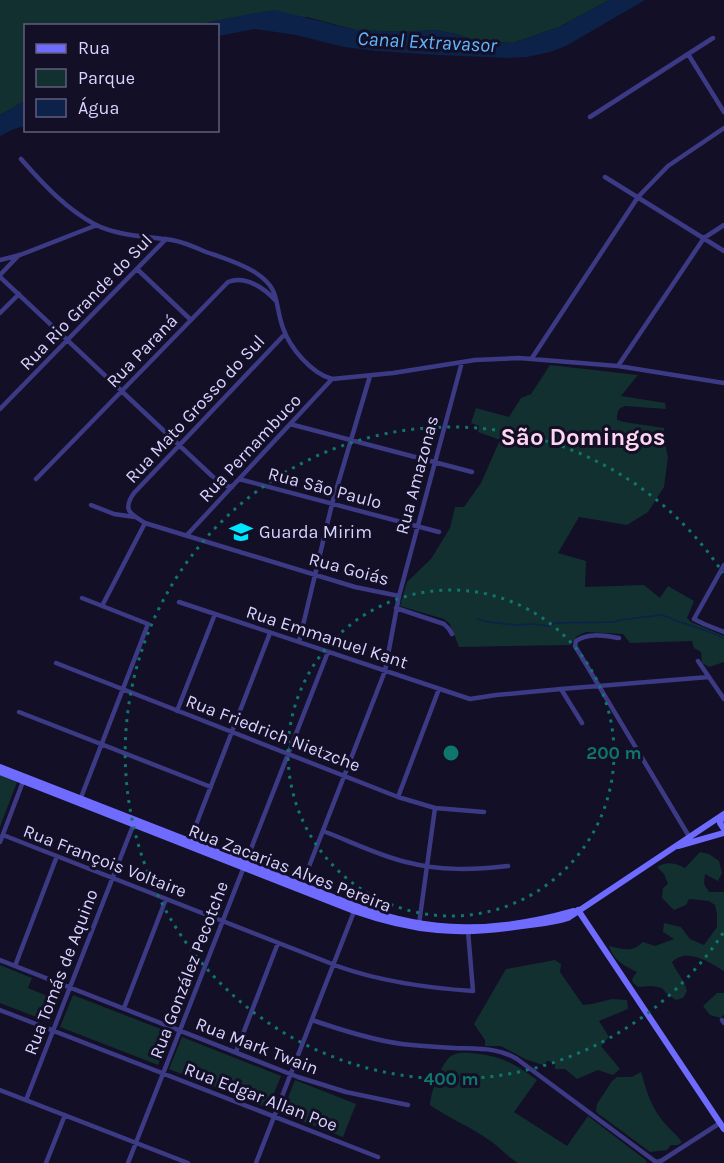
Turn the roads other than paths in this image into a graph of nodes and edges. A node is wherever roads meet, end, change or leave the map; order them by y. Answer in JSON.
{"nodes":[{"id":1,"x":713,"y":38,"type":"dead end"},
{"id":2,"x":688,"y":54,"type":"junction"},
{"id":3,"x":724,"y":112,"type":"edge"},
{"id":4,"x":590,"y":117,"type":"dead end"},
{"id":5,"x":724,"y":128,"type":"edge"},
{"id":6,"x":21,"y":159,"type":"dead end"},
{"id":7,"x":605,"y":177,"type":"dead end"},
{"id":8,"x":638,"y":197,"type":"junction"},
{"id":9,"x":97,"y":225,"type":"junction"},
{"id":10,"x":724,"y":225,"type":"edge"},
{"id":11,"x":704,"y":238,"type":"junction"},
{"id":12,"x":166,"y":239,"type":"junction"},
{"id":13,"x":724,"y":251,"type":"edge"},
{"id":14,"x":20,"y":255,"type":"junction"},
{"id":15,"x":0,"y":260,"type":"edge"},
{"id":16,"x":137,"y":269,"type":"junction"},
{"id":17,"x":0,"y":276,"type":"edge"},
{"id":18,"x":19,"y":294,"type":"junction"},
{"id":19,"x":277,"y":302,"type":"junction"},
{"id":20,"x":0,"y":313,"type":"edge"},
{"id":21,"x":191,"y":320,"type":"junction"},
{"id":22,"x":285,"y":334,"type":"junction"},
{"id":23,"x":68,"y":340,"type":"junction"},
{"id":24,"x":532,"y":358,"type":"junction"},
{"id":25,"x":462,"y":362,"type":"junction"},
{"id":26,"x":618,"y":366,"type":"junction"},
{"id":27,"x":370,"y":376,"type":"junction"},
{"id":28,"x":332,"y":379,"type":"junction"},
{"id":29,"x":724,"y":384,"type":"edge"},
{"id":30,"x":121,"y":391,"type":"junction"},
{"id":31,"x":0,"y":409,"type":"edge"},
{"id":32,"x":290,"y":424,"type":"junction"},
{"id":33,"x":351,"y":440,"type":"junction"},
{"id":34,"x":179,"y":446,"type":"junction"},
{"id":35,"x":435,"y":462,"type":"junction"},
{"id":36,"x":472,"y":472,"type":"dead end"},
{"id":37,"x":36,"y":479,"type":"dead end"},
{"id":38,"x":239,"y":479,"type":"junction"},
{"id":39,"x":232,"y":487,"type":"junction"},
{"id":40,"x":332,"y":504,"type":"junction"},
{"id":41,"x":92,"y":505,"type":"dead end"},
{"id":42,"x":128,"y":505,"type":"joint"},
{"id":43,"x":135,"y":517,"type":"junction"},
{"id":44,"x":145,"y":523,"type":"junction"},
{"id":45,"x":417,"y":526,"type":"junction"},
{"id":46,"x":439,"y":532,"type":"dead end"},
{"id":47,"x":187,"y":536,"type":"junction"},
{"id":48,"x":724,"y":566,"type":"edge"},
{"id":49,"x":315,"y":575,"type":"junction"},
{"id":50,"x":399,"y":596,"type":"junction"},
{"id":51,"x":82,"y":598,"type":"dead end"},
{"id":52,"x":179,"y":602,"type":"dead end"},
{"id":53,"x":102,"y":606,"type":"junction"},
{"id":54,"x":396,"y":608,"type":"junction"},
{"id":55,"x":215,"y":614,"type":"junction"},
{"id":56,"x":724,"y":632,"type":"edge"},
{"id":57,"x":270,"y":633,"type":"junction"},
{"id":58,"x":452,"y":634,"type":"dead end"},
{"id":59,"x":619,"y":638,"type":"dead end"},
{"id":60,"x":299,"y":642,"type":"junction"},
{"id":61,"x":328,"y":652,"type":"junction"},
{"id":62,"x":698,"y":661,"type":"dead end"},
{"id":63,"x":56,"y":663,"type":"dead end"},
{"id":64,"x":385,"y":671,"type":"junction"},
{"id":65,"x":709,"y":677,"type":"junction"},
{"id":66,"x":599,"y":686,"type":"junction"},
{"id":67,"x":123,"y":689,"type":"junction"},
{"id":68,"x":440,"y":689,"type":"junction"},
{"id":69,"x":561,"y":689,"type":"junction"},
{"id":70,"x":724,"y":699,"type":"edge"},
{"id":71,"x":177,"y":711,"type":"junction"},
{"id":72,"x":19,"y":712,"type":"dead end"},
{"id":73,"x":582,"y":723,"type":"dead end"},
{"id":74,"x":232,"y":732,"type":"junction"},
{"id":75,"x":102,"y":745,"type":"junction"},
{"id":76,"x":288,"y":754,"type":"junction"},
{"id":77,"x":0,"y":766,"type":"edge"},
{"id":78,"x":0,"y":772,"type":"edge"},
{"id":79,"x":344,"y":776,"type":"junction"},
{"id":80,"x":25,"y":779,"type":"junction"},
{"id":81,"x":211,"y":787,"type":"junction"},
{"id":82,"x":398,"y":797,"type":"junction"},
{"id":83,"x":80,"y":801,"type":"junction"},
{"id":84,"x":435,"y":808,"type":"junction"},
{"id":85,"x":484,"y":812,"type":"dead end"},
{"id":86,"x":724,"y":814,"type":"edge"},
{"id":87,"x":134,"y":822,"type":"junction"},
{"id":88,"x":711,"y":822,"type":"junction"},
{"id":89,"x":323,"y":831,"type":"junction"},
{"id":90,"x":722,"y":833,"type":"edge"},
{"id":91,"x":3,"y":835,"type":"junction"},
{"id":92,"x":690,"y":840,"type":"junction"},
{"id":93,"x":0,"y":842,"type":"edge"},
{"id":94,"x":189,"y":843,"type":"junction"},
{"id":95,"x":57,"y":856,"type":"junction"},
{"id":96,"x":244,"y":865,"type":"junction"},
{"id":97,"x":426,"y":866,"type":"junction"},
{"id":98,"x":508,"y":866,"type":"dead end"},
{"id":99,"x":112,"y":878,"type":"junction"},
{"id":100,"x":301,"y":887,"type":"junction"},
{"id":101,"x":166,"y":899,"type":"junction"},
{"id":102,"x":355,"y":909,"type":"junction"},
{"id":103,"x":578,"y":910,"type":"junction"},
{"id":104,"x":223,"y":921,"type":"junction"},
{"id":105,"x":418,"y":926,"type":"junction"},
{"id":106,"x":468,"y":930,"type":"junction"},
{"id":107,"x":278,"y":943,"type":"junction"},
{"id":108,"x":0,"y":960,"type":"edge"},
{"id":109,"x":333,"y":964,"type":"junction"},
{"id":110,"x":15,"y":966,"type":"junction"},
{"id":111,"x":70,"y":987,"type":"junction"},
{"id":112,"x":124,"y":1008,"type":"junction"},
{"id":113,"x":0,"y":1010,"type":"edge"},
{"id":114,"x":312,"y":1020,"type":"junction"},
{"id":115,"x":53,"y":1030,"type":"junction"},
{"id":116,"x":180,"y":1030,"type":"junction"},
{"id":117,"x":236,"y":1052,"type":"junction"},
{"id":118,"x":163,"y":1073,"type":"junction"},
{"id":119,"x":291,"y":1074,"type":"junction"},
{"id":120,"x":0,"y":1090,"type":"edge"},
{"id":121,"x":26,"y":1100,"type":"junction"},
{"id":122,"x":408,"y":1105,"type":"dead end"},
{"id":123,"x":65,"y":1115,"type":"junction"},
{"id":124,"x":274,"y":1117,"type":"junction"},
{"id":125,"x":723,"y":1124,"type":"edge"},
{"id":126,"x":136,"y":1143,"type":"junction"},
{"id":127,"x":378,"y":1157,"type":"dead end"},
{"id":128,"x":658,"y":1162,"type":"edge"},
{"id":129,"x":46,"y":1163,"type":"edge"},
{"id":130,"x":128,"y":1163,"type":"edge"},
{"id":131,"x":188,"y":1163,"type":"edge"},
{"id":132,"x":256,"y":1163,"type":"edge"}],
"edges":[{"from":1,"to":2,"type":"street"},
{"from":2,"to":3,"type":"street"},
{"from":2,"to":4,"type":"street"},
{"from":5,"to":8,"type":"street"},
{"from":6,"to":9,"type":"street"},
{"from":7,"to":8,"type":"street"},
{"from":8,"to":11,"type":"street"},
{"from":8,"to":24,"type":"street"},
{"from":9,"to":12,"type":"street"},
{"from":9,"to":14,"type":"street"},
{"from":10,"to":11,"type":"street"},
{"from":11,"to":13,"type":"street"},
{"from":11,"to":26,"type":"street"},
{"from":12,"to":16,"type":"street","name":"Rua Rio Grande do Sul"},
{"from":12,"to":19,"type":"street"},
{"from":14,"to":15,"type":"street"},
{"from":14,"to":17,"type":"street"},
{"from":16,"to":21,"type":"street"},
{"from":16,"to":23,"type":"street","name":"Rua Rio Grande do Sul"},
{"from":17,"to":18,"type":"street"},
{"from":18,"to":20,"type":"street"},
{"from":18,"to":23,"type":"street"},
{"from":19,"to":21,"type":"street","name":"Rua Paraná"},
{"from":19,"to":22,"type":"street"},
{"from":21,"to":30,"type":"street","name":"Rua Paraná"},
{"from":22,"to":28,"type":"street"},
{"from":22,"to":34,"type":"street","name":"Rua Mato Grosso do Sul"},
{"from":23,"to":30,"type":"street"},
{"from":23,"to":31,"type":"street","name":"Rua Rio Grande do Sul"},
{"from":24,"to":25,"type":"street"},
{"from":24,"to":26,"type":"street"},
{"from":25,"to":27,"type":"street"},
{"from":25,"to":35,"type":"street","name":"Rua Amazonas"},
{"from":26,"to":29,"type":"street"},
{"from":27,"to":28,"type":"street"},
{"from":27,"to":33,"type":"street"},
{"from":28,"to":32,"type":"street","name":"Rua Pernambuco"},
{"from":30,"to":34,"type":"street"},
{"from":30,"to":37,"type":"street","name":"Rua Paraná"},
{"from":32,"to":33,"type":"street"},
{"from":32,"to":38,"type":"street","name":"Rua Pernambuco"},
{"from":33,"to":35,"type":"street"},
{"from":33,"to":40,"type":"street"},
{"from":34,"to":39,"type":"street"},
{"from":34,"to":42,"type":"street","name":"Rua Mato Grosso do Sul"},
{"from":35,"to":36,"type":"street"},
{"from":35,"to":45,"type":"street","name":"Rua Amazonas"},
{"from":38,"to":39,"type":"street","name":"Rua Pernambuco"},
{"from":38,"to":40,"type":"street","name":"Rua São Paulo"},
{"from":39,"to":47,"type":"street","name":"Rua Pernambuco"},
{"from":40,"to":45,"type":"street","name":"Rua São Paulo"},
{"from":40,"to":49,"type":"street"},
{"from":41,"to":43,"type":"street"},
{"from":42,"to":43,"type":"street","name":"Rua Goiás"},
{"from":43,"to":44,"type":"street","name":"Rua Goiás"},
{"from":44,"to":47,"type":"street","name":"Rua Goiás"},
{"from":44,"to":53,"type":"street"},
{"from":45,"to":46,"type":"street","name":"Rua São Paulo"},
{"from":45,"to":50,"type":"street","name":"Rua Amazonas"},
{"from":47,"to":49,"type":"street","name":"Rua Goiás"},
{"from":48,"to":56,"type":"street"},
{"from":49,"to":50,"type":"street","name":"Rua Goiás"},
{"from":49,"to":60,"type":"street"},
{"from":50,"to":54,"type":"street","name":"Rua Amazonas"},
{"from":51,"to":53,"type":"street"},
{"from":52,"to":55,"type":"street","name":"Rua Emmanuel Kant"},
{"from":53,"to":67,"type":"street"},
{"from":54,"to":58,"type":"street"},
{"from":54,"to":64,"type":"street","name":"Rua Amazonas"},
{"from":55,"to":57,"type":"street","name":"Rua Emmanuel Kant"},
{"from":55,"to":71,"type":"street"},
{"from":57,"to":60,"type":"street","name":"Rua Emmanuel Kant"},
{"from":57,"to":74,"type":"street"},
{"from":59,"to":66,"type":"street"},
{"from":60,"to":61,"type":"street","name":"Rua Emmanuel Kant"},
{"from":61,"to":64,"type":"street","name":"Rua Emmanuel Kant"},
{"from":61,"to":76,"type":"street","name":"Rua González Pecotche"},
{"from":62,"to":65,"type":"street"},
{"from":63,"to":67,"type":"street","name":"Rua Friedrich Nietzche"},
{"from":64,"to":68,"type":"street","name":"Rua Emmanuel Kant"},
{"from":64,"to":79,"type":"street","name":"Rua Amazonas"},
{"from":65,"to":66,"type":"street"},
{"from":65,"to":70,"type":"street"},
{"from":66,"to":69,"type":"street"},
{"from":66,"to":92,"type":"street"},
{"from":67,"to":71,"type":"street","name":"Rua Friedrich Nietzche"},
{"from":67,"to":75,"type":"street"},
{"from":68,"to":69,"type":"street","name":"Rua Emmanuel Kant"},
{"from":68,"to":82,"type":"street"},
{"from":69,"to":73,"type":"street"},
{"from":71,"to":74,"type":"street","name":"Rua Friedrich Nietzche"},
{"from":72,"to":75,"type":"street"},
{"from":74,"to":76,"type":"street","name":"Rua Friedrich Nietzche"},
{"from":74,"to":81,"type":"street"},
{"from":75,"to":81,"type":"street"},
{"from":75,"to":83,"type":"street"},
{"from":76,"to":79,"type":"street","name":"Rua Friedrich Nietzche"},
{"from":76,"to":96,"type":"street","name":"Rua González Pecotche"},
{"from":77,"to":80,"type":"street","name":"Rua Zacarias Alves Pereira"},
{"from":78,"to":80,"type":"street","name":"Rua Zacarias Alves Pereira"},
{"from":79,"to":82,"type":"street","name":"Rua Friedrich Nietzche"},
{"from":79,"to":89,"type":"street","name":"Rua Amazonas"},
{"from":80,"to":83,"type":"street","name":"Rua Zacarias Alves Pereira"},
{"from":80,"to":91,"type":"street"},
{"from":81,"to":94,"type":"street"},
{"from":82,"to":84,"type":"street","name":"Rua Friedrich Nietzche"},
{"from":83,"to":87,"type":"street","name":"Rua Zacarias Alves Pereira"},
{"from":84,"to":85,"type":"street","name":"Rua Friedrich Nietzche"},
{"from":84,"to":97,"type":"street"},
{"from":86,"to":88,"type":"street"},
{"from":86,"to":90,"type":"street"},
{"from":87,"to":94,"type":"street","name":"Rua Zacarias Alves Pereira"},
{"from":87,"to":99,"type":"street","name":"Rua Tomás de Aquino"},
{"from":88,"to":90,"type":"street"},
{"from":88,"to":92,"type":"street"},
{"from":89,"to":97,"type":"street"},
{"from":89,"to":100,"type":"street","name":"Rua Amazonas"},
{"from":90,"to":92,"type":"street"},
{"from":91,"to":93,"type":"street"},
{"from":91,"to":95,"type":"street","name":"Rua François Voltaire"},
{"from":92,"to":103,"type":"street","name":"Rua Zacarias Alves Pereira"},
{"from":94,"to":96,"type":"street","name":"Rua Zacarias Alves Pereira"},
{"from":95,"to":99,"type":"street","name":"Rua François Voltaire"},
{"from":95,"to":110,"type":"street"},
{"from":96,"to":100,"type":"street","name":"Rua Zacarias Alves Pereira"},
{"from":96,"to":104,"type":"street","name":"Rua González Pecotche"},
{"from":97,"to":98,"type":"street"},
{"from":97,"to":105,"type":"street"},
{"from":99,"to":101,"type":"street","name":"Rua François Voltaire"},
{"from":99,"to":111,"type":"street","name":"Rua Tomás de Aquino"},
{"from":100,"to":102,"type":"street","name":"Rua Zacarias Alves Pereira"},
{"from":101,"to":104,"type":"street","name":"Rua François Voltaire"},
{"from":101,"to":112,"type":"street"},
{"from":102,"to":105,"type":"street","name":"Rua Zacarias Alves Pereira"},
{"from":102,"to":109,"type":"street"},
{"from":103,"to":106,"type":"street","name":"Rua Zacarias Alves Pereira"},
{"from":103,"to":125,"type":"street"},
{"from":104,"to":107,"type":"street","name":"Rua François Voltaire"},
{"from":104,"to":116,"type":"street","name":"Rua González Pecotche"},
{"from":105,"to":106,"type":"street","name":"Rua Zacarias Alves Pereira"},
{"from":106,"to":109,"type":"street","name":"Rua François Voltaire"},
{"from":107,"to":109,"type":"street","name":"Rua François Voltaire"},
{"from":107,"to":117,"type":"street"},
{"from":108,"to":110,"type":"street","name":"Rua Mark Twain"},
{"from":109,"to":114,"type":"street"},
{"from":110,"to":111,"type":"street","name":"Rua Mark Twain"},
{"from":111,"to":112,"type":"street","name":"Rua Mark Twain"},
{"from":111,"to":115,"type":"street","name":"Rua Tomás de Aquino"},
{"from":112,"to":116,"type":"street","name":"Rua Mark Twain"},
{"from":113,"to":115,"type":"street","name":"Rua Edgar Allan Poe"},
{"from":114,"to":119,"type":"street"},
{"from":114,"to":128,"type":"street"},
{"from":115,"to":118,"type":"street","name":"Rua Edgar Allan Poe"},
{"from":115,"to":121,"type":"street","name":"Rua Tomás de Aquino"},
{"from":116,"to":117,"type":"street","name":"Rua Mark Twain"},
{"from":116,"to":118,"type":"street","name":"Rua González Pecotche"},
{"from":117,"to":119,"type":"street","name":"Rua Mark Twain"},
{"from":118,"to":124,"type":"street","name":"Rua Edgar Allan Poe"},
{"from":118,"to":126,"type":"street","name":"Rua González Pecotche"},
{"from":119,"to":122,"type":"street","name":"Rua Mark Twain"},
{"from":119,"to":124,"type":"street"},
{"from":120,"to":121,"type":"street"},
{"from":121,"to":123,"type":"street"},
{"from":123,"to":126,"type":"street"},
{"from":123,"to":129,"type":"street"},
{"from":124,"to":127,"type":"street","name":"Rua Edgar Allan Poe"},
{"from":124,"to":132,"type":"street"},
{"from":125,"to":128,"type":"street"},
{"from":126,"to":130,"type":"street","name":"Rua González Pecotche"},
{"from":126,"to":131,"type":"street"}]}
